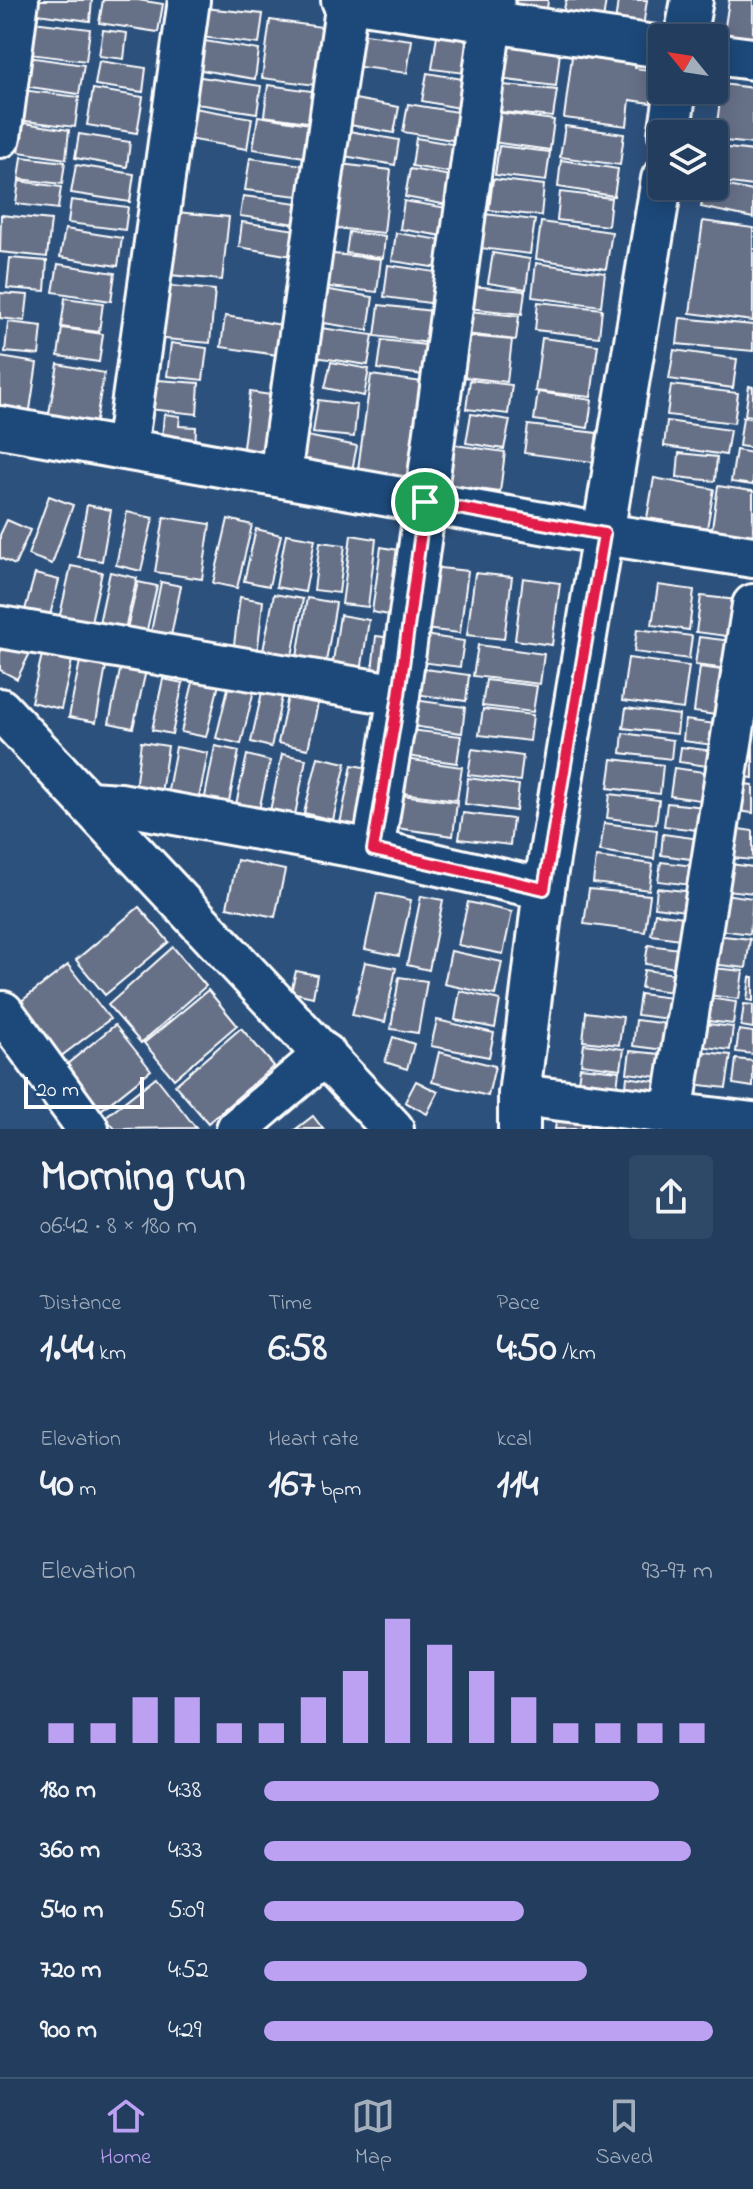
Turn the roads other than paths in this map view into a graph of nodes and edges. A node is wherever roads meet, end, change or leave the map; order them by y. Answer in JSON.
{"nodes":[{"id":1,"x":18,"y":0,"type":"edge"},
{"id":2,"x":189,"y":0,"type":"edge"},
{"id":3,"x":344,"y":0,"type":"edge"},
{"id":4,"x":692,"y":0,"type":"edge"},
{"id":5,"x":492,"y":11,"type":"edge"},
{"id":6,"x":688,"y":24,"type":"edge"},
{"id":7,"x":648,"y":44,"type":"edge"},
{"id":8,"x":728,"y":56,"type":"edge"},
{"id":9,"x":753,"y":59,"type":"edge"},
{"id":10,"x":0,"y":137,"type":"edge"},
{"id":11,"x":659,"y":200,"type":"edge"},
{"id":12,"x":0,"y":427,"type":"edge"},
{"id":13,"x":126,"y":449,"type":"junction"},
{"id":14,"x":280,"y":476,"type":"junction"},
{"id":15,"x":425,"y":502,"type":"junction"},
{"id":16,"x":604,"y":534,"type":"junction"},
{"id":17,"x":753,"y":557,"type":"edge"},
{"id":18,"x":753,"y":605,"type":"edge"},
{"id":19,"x":0,"y":627,"type":"edge"},
{"id":20,"x":399,"y":695,"type":"junction"},
{"id":21,"x":0,"y":709,"type":"edge"},
{"id":22,"x":89,"y":802,"type":"junction"},
{"id":23,"x":373,"y":850,"type":"junction"},
{"id":24,"x":544,"y":889,"type":"junction"},
{"id":25,"x":3,"y":1012,"type":"dead end"},
{"id":26,"x":325,"y":1054,"type":"junction"},
{"id":27,"x":519,"y":1112,"type":"edge"},
{"id":28,"x":672,"y":1114,"type":"junction"},
{"id":29,"x":753,"y":1123,"type":"edge"},
{"id":30,"x":88,"y":1129,"type":"edge"},
{"id":31,"x":237,"y":1129,"type":"edge"},
{"id":32,"x":393,"y":1129,"type":"edge"}],
"edges":[{"from":1,"to":10,"type":"street"},
{"from":2,"to":13,"type":"street"},
{"from":3,"to":5,"type":"street"},
{"from":3,"to":14,"type":"street"},
{"from":4,"to":6,"type":"street"},
{"from":5,"to":7,"type":"street"},
{"from":5,"to":15,"type":"street"},
{"from":8,"to":9,"type":"street"},
{"from":11,"to":16,"type":"street"},
{"from":12,"to":13,"type":"street"},
{"from":13,"to":14,"type":"street"},
{"from":14,"to":15,"type":"street"},
{"from":15,"to":16,"type":"street"},
{"from":15,"to":20,"type":"street"},
{"from":16,"to":17,"type":"street"},
{"from":16,"to":24,"type":"street"},
{"from":18,"to":28,"type":"street"},
{"from":19,"to":20,"type":"street"},
{"from":20,"to":23,"type":"street"},
{"from":21,"to":22,"type":"street"},
{"from":22,"to":23,"type":"street"},
{"from":22,"to":26,"type":"street"},
{"from":23,"to":24,"type":"street"},
{"from":24,"to":27,"type":"street"},
{"from":25,"to":30,"type":"street"},
{"from":26,"to":31,"type":"street"},
{"from":26,"to":32,"type":"street"},
{"from":27,"to":28,"type":"street"},
{"from":28,"to":29,"type":"street"}]}
